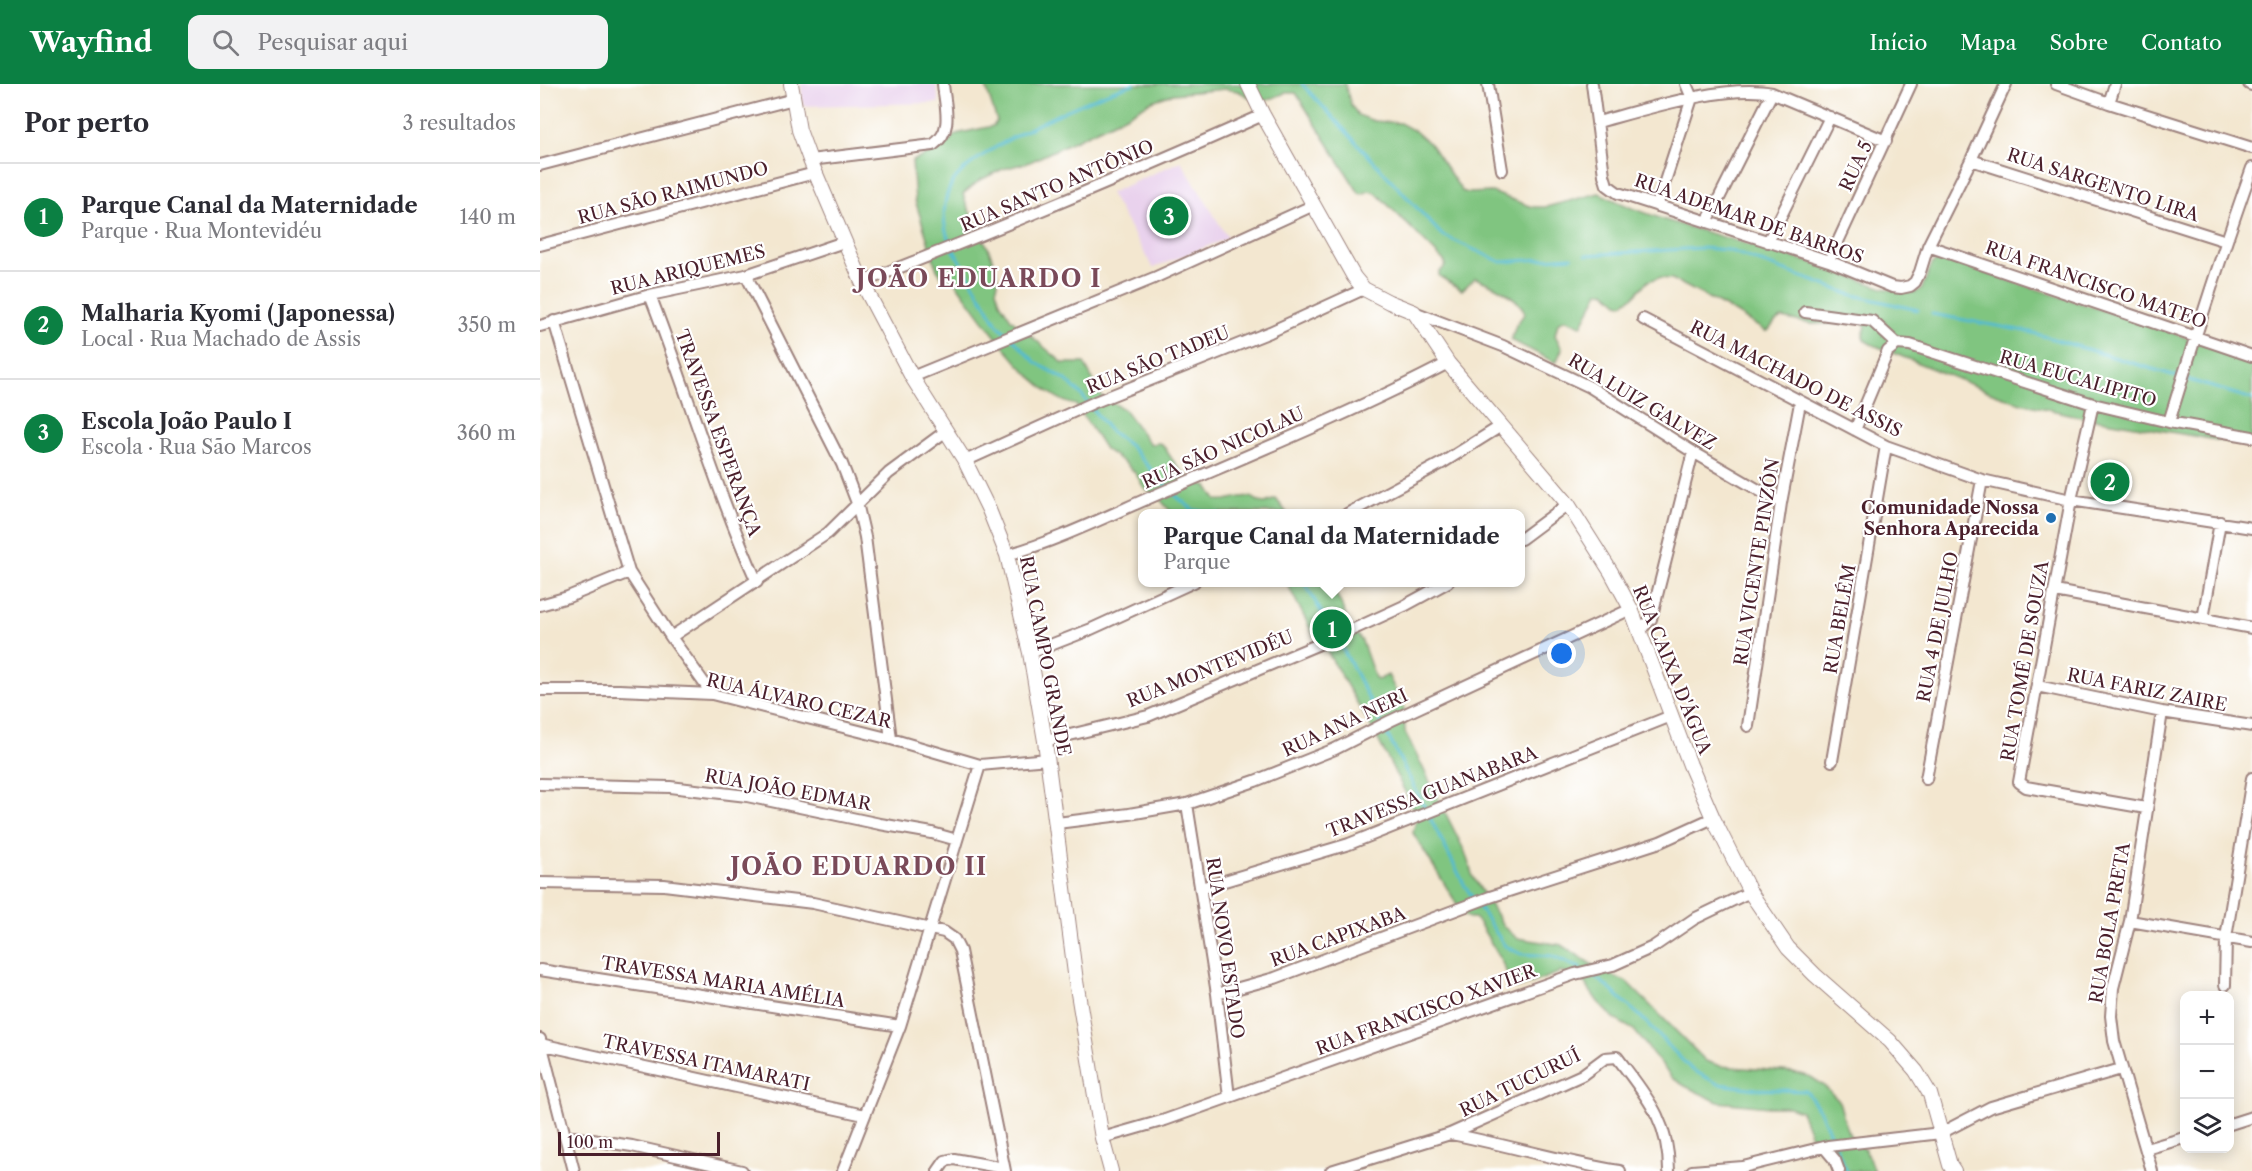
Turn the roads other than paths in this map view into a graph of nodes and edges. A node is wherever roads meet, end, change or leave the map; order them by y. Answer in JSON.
{"nodes":[{"id":1,"x":791,"y":84,"type":"edge"},
{"id":2,"x":943,"y":84,"type":"edge"},
{"id":3,"x":1248,"y":84,"type":"edge"},
{"id":4,"x":1488,"y":84,"type":"edge"},
{"id":5,"x":1592,"y":84,"type":"edge"},
{"id":6,"x":1686,"y":84,"type":"edge"},
{"id":7,"x":1911,"y":84,"type":"edge"},
{"id":8,"x":2006,"y":84,"type":"edge"},
{"id":9,"x":2056,"y":84,"type":"edge"},
{"id":10,"x":2115,"y":84,"type":"edge"},
{"id":11,"x":1772,"y":93,"type":"junction"},
{"id":12,"x":1692,"y":98,"type":"junction"},
{"id":13,"x":794,"y":99,"type":"junction"},
{"id":14,"x":2109,"y":103,"type":"junction"},
{"id":15,"x":1263,"y":115,"type":"junction"},
{"id":16,"x":1830,"y":117,"type":"junction"},
{"id":17,"x":1598,"y":122,"type":"junction"},
{"id":18,"x":1886,"y":141,"type":"junction"},
{"id":19,"x":2252,"y":148,"type":"edge"},
{"id":20,"x":810,"y":160,"type":"junction"},
{"id":21,"x":1971,"y":160,"type":"junction"},
{"id":22,"x":540,"y":165,"type":"edge"},
{"id":23,"x":2252,"y":168,"type":"edge"},
{"id":24,"x":1502,"y":170,"type":"dead end"},
{"id":25,"x":815,"y":173,"type":"junction"},
{"id":26,"x":1314,"y":205,"type":"junction"},
{"id":27,"x":1657,"y":206,"type":"junction"},
{"id":28,"x":1707,"y":222,"type":"junction"},
{"id":29,"x":2226,"y":241,"type":"junction"},
{"id":30,"x":844,"y":242,"type":"junction"},
{"id":31,"x":1768,"y":242,"type":"junction"},
{"id":32,"x":540,"y":245,"type":"edge"},
{"id":33,"x":1928,"y":246,"type":"junction"},
{"id":34,"x":1829,"y":261,"type":"junction"},
{"id":35,"x":746,"y":275,"type":"junction"},
{"id":36,"x":862,"y":282,"type":"junction"},
{"id":37,"x":1364,"y":289,"type":"junction"},
{"id":38,"x":650,"y":295,"type":"junction"},
{"id":39,"x":1414,"y":312,"type":"junction"},
{"id":40,"x":1804,"y":312,"type":"dead end"},
{"id":41,"x":1643,"y":319,"type":"dead end"},
{"id":42,"x":554,"y":321,"type":"junction"},
{"id":43,"x":540,"y":326,"type":"edge"},
{"id":44,"x":2197,"y":337,"type":"junction"},
{"id":45,"x":1898,"y":345,"type":"junction"},
{"id":46,"x":2252,"y":356,"type":"edge"},
{"id":47,"x":1448,"y":363,"type":"junction"},
{"id":48,"x":912,"y":376,"type":"junction"},
{"id":49,"x":1800,"y":403,"type":"junction"},
{"id":50,"x":2093,"y":404,"type":"junction"},
{"id":51,"x":2169,"y":422,"type":"junction"},
{"id":52,"x":1501,"y":426,"type":"junction"},
{"id":53,"x":1855,"y":430,"type":"junction"},
{"id":54,"x":946,"y":431,"type":"junction"},
{"id":55,"x":2252,"y":437,"type":"edge"},
{"id":56,"x":1886,"y":446,"type":"junction"},
{"id":57,"x":1693,"y":453,"type":"junction"},
{"id":58,"x":965,"y":461,"type":"junction"},
{"id":59,"x":1982,"y":480,"type":"junction"},
{"id":60,"x":2071,"y":500,"type":"junction"},
{"id":61,"x":857,"y":503,"type":"junction"},
{"id":62,"x":1781,"y":503,"type":"junction"},
{"id":63,"x":1568,"y":504,"type":"junction"},
{"id":64,"x":1355,"y":509,"type":"edge"},
{"id":65,"x":2220,"y":522,"type":"junction"},
{"id":66,"x":2252,"y":528,"type":"edge"},
{"id":67,"x":1525,"y":535,"type":"edge"},
{"id":68,"x":1007,"y":555,"type":"junction"},
{"id":69,"x":629,"y":572,"type":"junction"},
{"id":70,"x":756,"y":582,"type":"junction"},
{"id":71,"x":1183,"y":587,"type":"edge"},
{"id":72,"x":1439,"y":587,"type":"edge"},
{"id":73,"x":2055,"y":591,"type":"junction"},
{"id":74,"x":540,"y":605,"type":"edge"},
{"id":75,"x":1631,"y":609,"type":"junction"},
{"id":76,"x":2202,"y":619,"type":"junction"},
{"id":77,"x":2252,"y":628,"type":"edge"},
{"id":78,"x":1640,"y":630,"type":"junction"},
{"id":79,"x":671,"y":637,"type":"junction"},
{"id":80,"x":1030,"y":654,"type":"junction"},
{"id":81,"x":2037,"y":686,"type":"junction"},
{"id":82,"x":540,"y":690,"type":"edge"},
{"id":83,"x":712,"y":694,"type":"junction"},
{"id":84,"x":2162,"y":712,"type":"junction"},
{"id":85,"x":1671,"y":716,"type":"junction"},
{"id":86,"x":1748,"y":726,"type":"dead end"},
{"id":87,"x":2252,"y":726,"type":"edge"},
{"id":88,"x":891,"y":739,"type":"junction"},
{"id":89,"x":1045,"y":741,"type":"junction"},
{"id":90,"x":1048,"y":759,"type":"junction"},
{"id":91,"x":1832,"y":761,"type":"dead end"},
{"id":92,"x":980,"y":765,"type":"junction"},
{"id":93,"x":2252,"y":778,"type":"edge"},
{"id":94,"x":1926,"y":779,"type":"dead end"},
{"id":95,"x":540,"y":784,"type":"edge"},
{"id":96,"x":1186,"y":804,"type":"junction"},
{"id":97,"x":2146,"y":808,"type":"junction"},
{"id":98,"x":1713,"y":818,"type":"junction"},
{"id":99,"x":1057,"y":823,"type":"junction"},
{"id":100,"x":957,"y":840,"type":"junction"},
{"id":101,"x":540,"y":883,"type":"edge"},
{"id":102,"x":1201,"y":888,"type":"junction"},
{"id":103,"x":1750,"y":891,"type":"junction"},
{"id":104,"x":2130,"y":921,"type":"junction"},
{"id":105,"x":929,"y":930,"type":"junction"},
{"id":106,"x":2226,"y":938,"type":"junction"},
{"id":107,"x":2252,"y":942,"type":"edge"},
{"id":108,"x":540,"y":970,"type":"edge"},
{"id":109,"x":2225,"y":985,"type":"dead end"},
{"id":110,"x":1217,"y":994,"type":"junction"},
{"id":111,"x":900,"y":1026,"type":"junction"},
{"id":112,"x":540,"y":1042,"type":"edge"},
{"id":113,"x":2121,"y":1069,"type":"junction"},
{"id":114,"x":1229,"y":1097,"type":"junction"},
{"id":115,"x":864,"y":1114,"type":"junction"},
{"id":116,"x":2252,"y":1117,"type":"edge"},
{"id":117,"x":2234,"y":1122,"type":"edge"},
{"id":118,"x":1941,"y":1133,"type":"junction"},
{"id":119,"x":1450,"y":1134,"type":"junction"},
{"id":120,"x":566,"y":1136,"type":"junction"},
{"id":121,"x":1102,"y":1138,"type":"junction"},
{"id":122,"x":2180,"y":1138,"type":"edge"},
{"id":123,"x":1826,"y":1147,"type":"junction"},
{"id":124,"x":2146,"y":1149,"type":"junction"},
{"id":125,"x":1005,"y":1169,"type":"edge"},
{"id":126,"x":574,"y":1171,"type":"edge"},
{"id":127,"x":742,"y":1171,"type":"edge"},
{"id":128,"x":843,"y":1171,"type":"edge"},
{"id":129,"x":938,"y":1171,"type":"edge"},
{"id":130,"x":1110,"y":1171,"type":"edge"},
{"id":131,"x":1331,"y":1171,"type":"edge"},
{"id":132,"x":1620,"y":1171,"type":"edge"},
{"id":133,"x":1669,"y":1171,"type":"edge"},
{"id":134,"x":1692,"y":1171,"type":"edge"},
{"id":135,"x":1839,"y":1171,"type":"edge"},
{"id":136,"x":1954,"y":1171,"type":"edge"},
{"id":137,"x":2152,"y":1171,"type":"edge"}],
"edges":[{"from":1,"to":13,"type":"street","name":"RUA CAMPO GRANDE"},
{"from":2,"to":20,"type":"street"},
{"from":3,"to":15,"type":"street"},
{"from":4,"to":24,"type":"street"},
{"from":5,"to":17,"type":"street","name":"RUA ADEMAR DE BARROS"},
{"from":6,"to":12,"type":"street"},
{"from":7,"to":18,"type":"street","name":"RUA 5"},
{"from":8,"to":21,"type":"street"},
{"from":9,"to":14,"type":"street"},
{"from":10,"to":14,"type":"street"},
{"from":11,"to":12,"type":"street"},
{"from":11,"to":16,"type":"street"},
{"from":11,"to":28,"type":"street"},
{"from":12,"to":17,"type":"street"},
{"from":12,"to":27,"type":"street"},
{"from":13,"to":20,"type":"street","name":"RUA CAMPO GRANDE"},
{"from":13,"to":22,"type":"street"},
{"from":14,"to":19,"type":"street"},
{"from":15,"to":26,"type":"street"},
{"from":15,"to":36,"type":"street","name":"RUA SANTO ANTÔNIO"},
{"from":16,"to":18,"type":"street"},
{"from":16,"to":31,"type":"street"},
{"from":17,"to":27,"type":"street","name":"RUA ADEMAR DE BARROS"},
{"from":18,"to":34,"type":"street","name":"RUA 5"},
{"from":20,"to":25,"type":"street","name":"RUA CAMPO GRANDE"},
{"from":21,"to":29,"type":"street","name":"RUA SARGENTO LIRA"},
{"from":21,"to":33,"type":"street"},
{"from":23,"to":29,"type":"street"},
{"from":25,"to":30,"type":"street","name":"RUA CAMPO GRANDE"},
{"from":25,"to":32,"type":"street","name":"RUA SÃO RAIMUNDO"},
{"from":26,"to":37,"type":"street"},
{"from":26,"to":48,"type":"street"},
{"from":27,"to":28,"type":"street","name":"RUA ADEMAR DE BARROS"},
{"from":28,"to":31,"type":"street","name":"RUA ADEMAR DE BARROS"},
{"from":29,"to":44,"type":"street"},
{"from":30,"to":35,"type":"street","name":"RUA ARIQUEMES"},
{"from":30,"to":36,"type":"street","name":"RUA CAMPO GRANDE"},
{"from":31,"to":34,"type":"street","name":"RUA ADEMAR DE BARROS"},
{"from":33,"to":34,"type":"street","name":"RUA ADEMAR DE BARROS"},
{"from":33,"to":44,"type":"street","name":"RUA FRANCISCO MATEO"},
{"from":35,"to":38,"type":"street","name":"RUA ARIQUEMES"},
{"from":35,"to":61,"type":"street"},
{"from":36,"to":48,"type":"street","name":"RUA CAMPO GRANDE"},
{"from":37,"to":39,"type":"street"},
{"from":37,"to":58,"type":"street","name":"RUA SÃO TADEU"},
{"from":38,"to":42,"type":"street","name":"RUA ARIQUEMES"},
{"from":38,"to":70,"type":"street","name":"TRAVESSA ESPERANÇA"},
{"from":39,"to":47,"type":"street","name":"RUA CAIXA D'ÁGUA"},
{"from":39,"to":57,"type":"street","name":"RUA LUIZ GALVEZ"},
{"from":40,"to":45,"type":"street"},
{"from":41,"to":49,"type":"street","name":"RUA MACHADO DE ASSIS"},
{"from":42,"to":43,"type":"street","name":"RUA ARIQUEMES"},
{"from":42,"to":69,"type":"street"},
{"from":44,"to":46,"type":"street","name":"RUA FRANCISCO MATEO"},
{"from":44,"to":51,"type":"street"},
{"from":45,"to":50,"type":"street","name":"RUA EUCALIPITO"},
{"from":45,"to":53,"type":"street"},
{"from":47,"to":52,"type":"street","name":"RUA CAIXA D'ÁGUA"},
{"from":47,"to":68,"type":"street","name":"RUA SÃO NICOLAU"},
{"from":48,"to":54,"type":"street","name":"RUA CAMPO GRANDE"},
{"from":49,"to":53,"type":"street","name":"RUA MACHADO DE ASSIS"},
{"from":49,"to":62,"type":"street","name":"RUA VICENTE PINZÓN"},
{"from":50,"to":51,"type":"street","name":"RUA EUCALIPITO"},
{"from":50,"to":60,"type":"street","name":"RUA TOMÉ DE SOUZA"},
{"from":51,"to":55,"type":"street","name":"RUA EUCALIPITO"},
{"from":52,"to":63,"type":"street","name":"RUA CAIXA D'ÁGUA"},
{"from":52,"to":64,"type":"street"},
{"from":53,"to":56,"type":"street","name":"RUA MACHADO DE ASSIS"},
{"from":54,"to":58,"type":"street","name":"RUA CAMPO GRANDE"},
{"from":54,"to":61,"type":"street"},
{"from":56,"to":59,"type":"street","name":"RUA MACHADO DE ASSIS"},
{"from":56,"to":91,"type":"street","name":"RUA BELÉM"},
{"from":57,"to":62,"type":"street","name":"RUA LUIZ GALVEZ"},
{"from":57,"to":78,"type":"street"},
{"from":58,"to":68,"type":"street","name":"RUA CAMPO GRANDE"},
{"from":59,"to":60,"type":"street","name":"RUA MACHADO DE ASSIS"},
{"from":59,"to":94,"type":"street","name":"RUA 4 DE JULHO"},
{"from":60,"to":65,"type":"street","name":"RUA MACHADO DE ASSIS"},
{"from":60,"to":73,"type":"street","name":"RUA TOMÉ DE SOUZA"},
{"from":61,"to":70,"type":"street"},
{"from":61,"to":88,"type":"street"},
{"from":62,"to":86,"type":"street","name":"RUA VICENTE PINZÓN"},
{"from":63,"to":67,"type":"street"},
{"from":63,"to":75,"type":"street","name":"RUA CAIXA D'ÁGUA"},
{"from":65,"to":66,"type":"street","name":"RUA MACHADO DE ASSIS"},
{"from":65,"to":76,"type":"street"},
{"from":68,"to":80,"type":"street","name":"RUA CAMPO GRANDE"},
{"from":69,"to":74,"type":"street"},
{"from":69,"to":79,"type":"street"},
{"from":70,"to":79,"type":"street"},
{"from":71,"to":80,"type":"street"},
{"from":72,"to":89,"type":"street","name":"RUA MONTEVIDÉU"},
{"from":73,"to":76,"type":"street"},
{"from":73,"to":81,"type":"street","name":"RUA TOMÉ DE SOUZA"},
{"from":75,"to":78,"type":"street","name":"RUA CAIXA D'ÁGUA"},
{"from":75,"to":96,"type":"street","name":"RUA ANA NERI"},
{"from":76,"to":77,"type":"street"},
{"from":78,"to":85,"type":"street","name":"RUA CAIXA D'ÁGUA"},
{"from":79,"to":83,"type":"street"},
{"from":80,"to":89,"type":"street","name":"RUA CAMPO GRANDE"},
{"from":81,"to":84,"type":"street","name":"RUA FARIZ ZAIRE"},
{"from":81,"to":97,"type":"street","name":"RUA TOMÉ DE SOUZA"},
{"from":82,"to":83,"type":"street","name":"RUA ÁLVARO CEZAR"},
{"from":83,"to":88,"type":"street","name":"RUA ÁLVARO CEZAR"},
{"from":84,"to":87,"type":"street","name":"RUA FARIZ ZAIRE"},
{"from":84,"to":97,"type":"street","name":"RUA BOLA PRETA"},
{"from":85,"to":98,"type":"street","name":"RUA CAIXA D'ÁGUA"},
{"from":85,"to":102,"type":"street","name":"TRAVESSA GUANABARA"},
{"from":88,"to":92,"type":"street","name":"RUA ÁLVARO CEZAR"},
{"from":89,"to":90,"type":"street","name":"RUA CAMPO GRANDE"},
{"from":90,"to":92,"type":"street","name":"RUA ÁLVARO CEZAR"},
{"from":90,"to":99,"type":"street","name":"RUA CAMPO GRANDE"},
{"from":92,"to":100,"type":"street"},
{"from":93,"to":106,"type":"street"},
{"from":95,"to":100,"type":"street","name":"RUA JOÃO EDMAR"},
{"from":96,"to":99,"type":"street","name":"RUA ANA NERI"},
{"from":96,"to":102,"type":"street","name":"RUA NOVO ESTADO"},
{"from":97,"to":104,"type":"street","name":"RUA BOLA PRETA"},
{"from":98,"to":103,"type":"street","name":"RUA CAIXA D'ÁGUA"},
{"from":98,"to":110,"type":"street","name":"RUA CAPIXABA"},
{"from":99,"to":121,"type":"street","name":"RUA CAMPO GRANDE"},
{"from":100,"to":105,"type":"street"},
{"from":101,"to":105,"type":"street"},
{"from":102,"to":110,"type":"street","name":"RUA NOVO ESTADO"},
{"from":103,"to":114,"type":"street","name":"RUA FRANCISCO XAVIER"},
{"from":103,"to":118,"type":"street","name":"RUA CAIXA D'ÁGUA"},
{"from":104,"to":106,"type":"street"},
{"from":104,"to":113,"type":"street","name":"RUA BOLA PRETA"},
{"from":105,"to":111,"type":"street"},
{"from":105,"to":125,"type":"street"},
{"from":106,"to":107,"type":"street"},
{"from":106,"to":109,"type":"street"},
{"from":108,"to":111,"type":"street","name":"TRAVESSA MARIA AMÉLIA"},
{"from":110,"to":114,"type":"street","name":"RUA NOVO ESTADO"},
{"from":111,"to":115,"type":"street"},
{"from":112,"to":115,"type":"street","name":"TRAVESSA ITAMARATI"},
{"from":112,"to":120,"type":"street"},
{"from":113,"to":118,"type":"street"},
{"from":113,"to":124,"type":"street","name":"RUA BOLA PRETA"},
{"from":114,"to":121,"type":"street","name":"RUA FRANCISCO XAVIER"},
{"from":115,"to":128,"type":"street"},
{"from":116,"to":117,"type":"street"},
{"from":118,"to":123,"type":"street"},
{"from":118,"to":136,"type":"street","name":"RUA CAIXA D'ÁGUA"},
{"from":119,"to":131,"type":"street"},
{"from":119,"to":132,"type":"street"},
{"from":119,"to":133,"type":"street","name":"RUA TUCURUÍ"},
{"from":120,"to":126,"type":"street"},
{"from":120,"to":127,"type":"street"},
{"from":121,"to":130,"type":"street","name":"RUA CAMPO GRANDE"},
{"from":122,"to":124,"type":"street"},
{"from":123,"to":134,"type":"street"},
{"from":123,"to":135,"type":"street"},
{"from":124,"to":137,"type":"street","name":"RUA BOLA PRETA"},
{"from":125,"to":129,"type":"street"}]}
